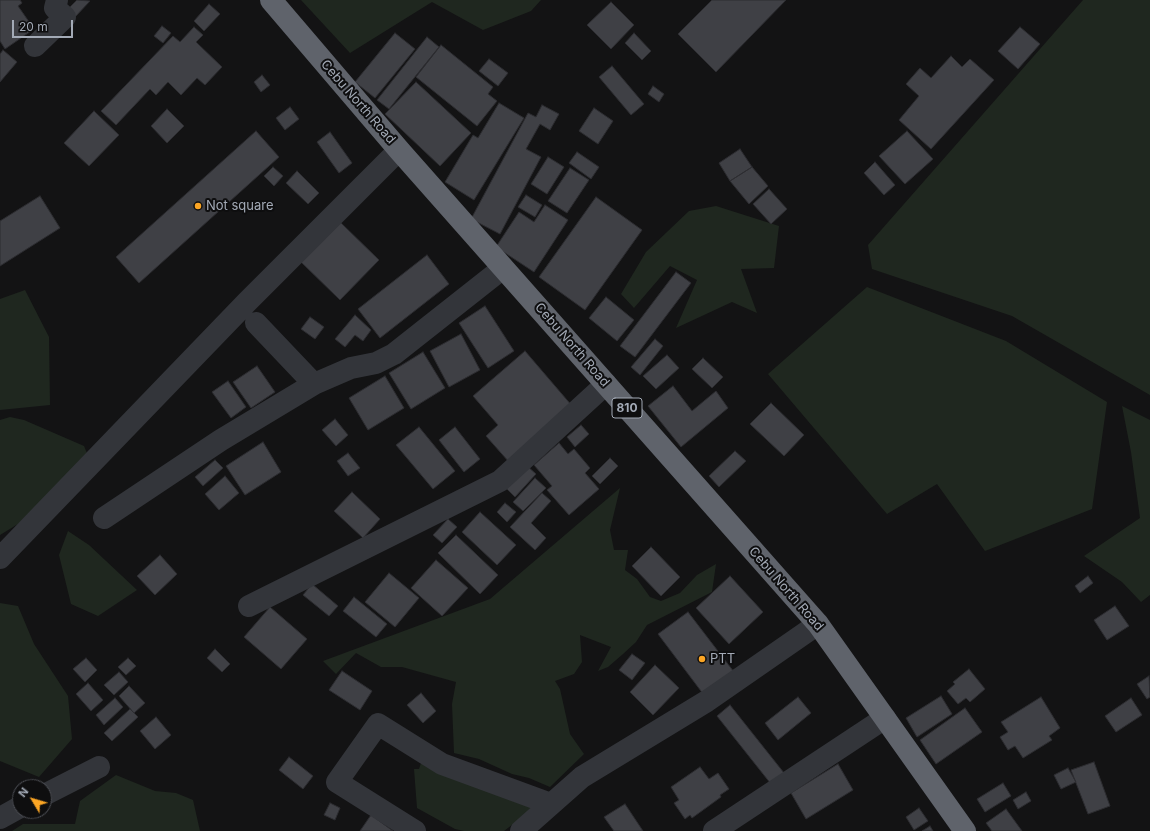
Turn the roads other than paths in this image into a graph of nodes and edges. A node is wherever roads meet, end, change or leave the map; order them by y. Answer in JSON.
{"nodes":[{"id":1,"x":57,"y":0,"type":"edge"},
{"id":2,"x":271,"y":0,"type":"edge"},
{"id":3,"x":35,"y":46,"type":"dead end"},
{"id":4,"x":399,"y":150,"type":"junction"},
{"id":5,"x":503,"y":268,"type":"junction"},
{"id":6,"x":256,"y":323,"type":"dead end"},
{"id":7,"x":314,"y":384,"type":"junction"},
{"id":8,"x":606,"y":384,"type":"junction"},
{"id":9,"x":104,"y":518,"type":"dead end"},
{"id":10,"x":0,"y":558,"type":"edge"},
{"id":11,"x":249,"y":606,"type":"dead end"},
{"id":12,"x":818,"y":624,"type":"junction"},
{"id":13,"x":884,"y":718,"type":"junction"},
{"id":14,"x":100,"y":767,"type":"dead end"},
{"id":15,"x":52,"y":791,"type":"edge"},
{"id":16,"x":551,"y":804,"type":"junction"},
{"id":17,"x":12,"y":811,"type":"edge"},
{"id":18,"x":0,"y":818,"type":"edge"},
{"id":19,"x":415,"y":831,"type":"edge"},
{"id":20,"x":521,"y":831,"type":"edge"},
{"id":21,"x":714,"y":831,"type":"edge"},
{"id":22,"x":965,"y":831,"type":"edge"}],
"edges":[{"from":1,"to":3,"type":"street"},
{"from":2,"to":4,"type":"highway","name":"Cebu North Road","number":"810"},
{"from":4,"to":5,"type":"highway","name":"Cebu North Road","number":"810"},
{"from":4,"to":10,"type":"street"},
{"from":5,"to":7,"type":"street"},
{"from":5,"to":8,"type":"highway","name":"Cebu North Road","number":"810"},
{"from":6,"to":7,"type":"street"},
{"from":7,"to":9,"type":"street"},
{"from":8,"to":11,"type":"street"},
{"from":8,"to":12,"type":"highway","name":"Cebu North Road","number":"810"},
{"from":12,"to":13,"type":"highway","name":"Cebu North Road","number":"810"},
{"from":12,"to":16,"type":"street"},
{"from":13,"to":21,"type":"street"},
{"from":13,"to":22,"type":"highway","name":"Cebu North Road","number":"810"},
{"from":14,"to":15,"type":"street"},
{"from":16,"to":19,"type":"street"},
{"from":16,"to":20,"type":"street"},
{"from":17,"to":18,"type":"street"}]}
